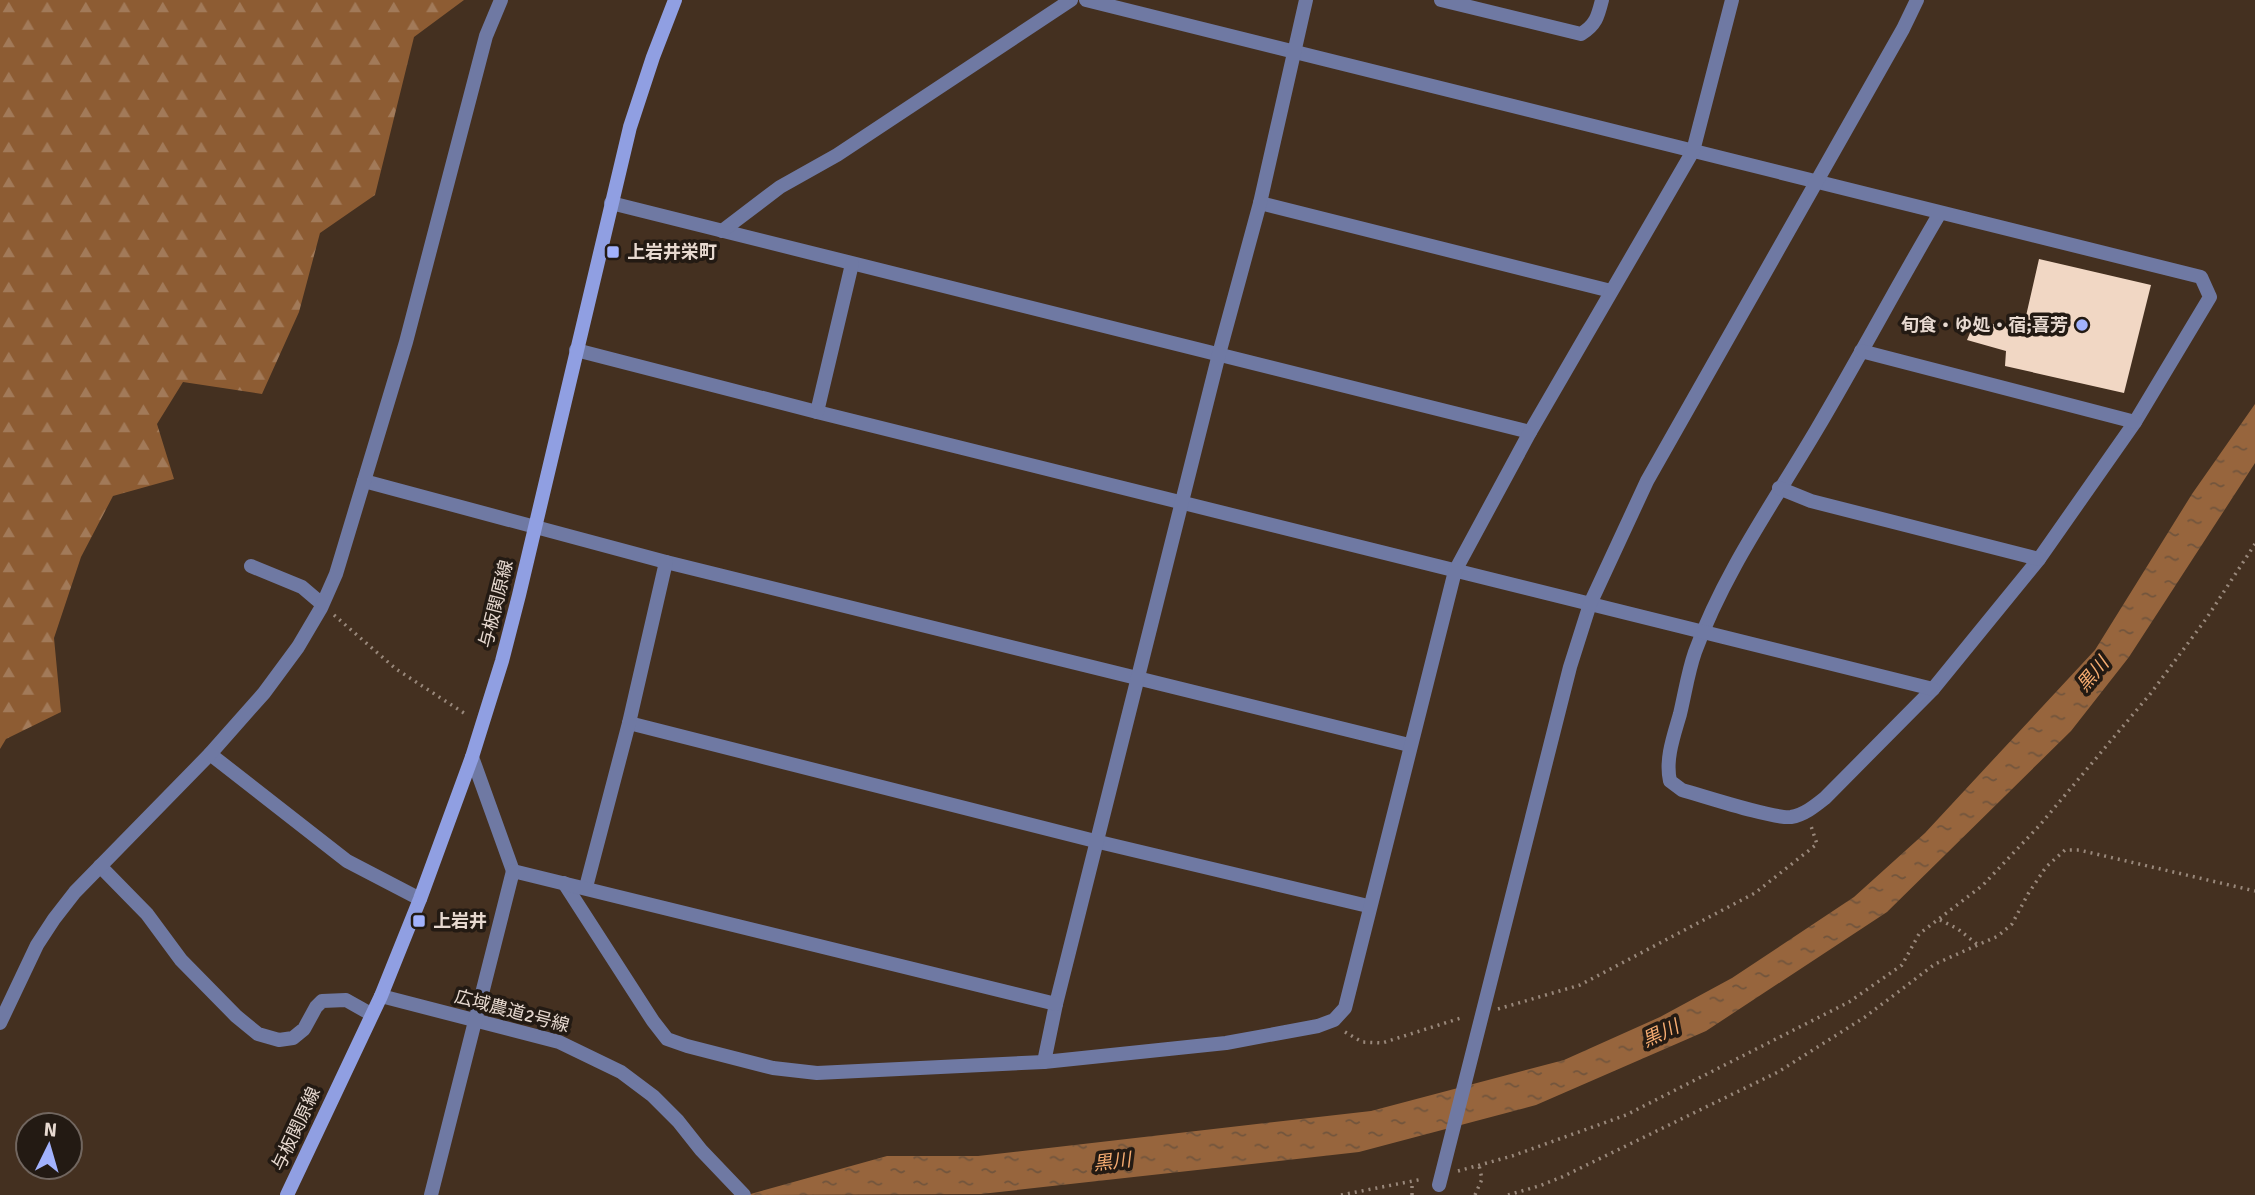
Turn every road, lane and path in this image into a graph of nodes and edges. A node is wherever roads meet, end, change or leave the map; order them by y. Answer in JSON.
{"nodes":[{"id":1,"x":501,"y":0,"type":"edge"},
{"id":2,"x":675,"y":0,"type":"edge"},
{"id":3,"x":1071,"y":0,"type":"edge"},
{"id":4,"x":1086,"y":0,"type":"edge"},
{"id":5,"x":1306,"y":0,"type":"edge"},
{"id":6,"x":1441,"y":0,"type":"edge"},
{"id":7,"x":1602,"y":0,"type":"edge"},
{"id":8,"x":1732,"y":0,"type":"edge"},
{"id":9,"x":1917,"y":0,"type":"edge"},
{"id":10,"x":1295,"y":52,"type":"junction"},
{"id":11,"x":1693,"y":151,"type":"junction"},
{"id":12,"x":1817,"y":182,"type":"junction"},
{"id":13,"x":1260,"y":202,"type":"junction"},
{"id":14,"x":611,"y":203,"type":"junction"},
{"id":15,"x":1940,"y":213,"type":"junction"},
{"id":16,"x":722,"y":231,"type":"junction"},
{"id":17,"x":852,"y":264,"type":"junction"},
{"id":18,"x":1611,"y":290,"type":"junction"},
{"id":19,"x":576,"y":350,"type":"junction"},
{"id":20,"x":1861,"y":351,"type":"junction"},
{"id":21,"x":1219,"y":354,"type":"junction"},
{"id":22,"x":817,"y":412,"type":"junction"},
{"id":23,"x":2135,"y":422,"type":"junction"},
{"id":24,"x":1530,"y":432,"type":"junction"},
{"id":25,"x":364,"y":481,"type":"junction"},
{"id":26,"x":1779,"y":488,"type":"junction"},
{"id":27,"x":1184,"y":501,"type":"junction"},
{"id":28,"x":535,"y":528,"type":"junction"},
{"id":29,"x":2255,"y":544,"type":"edge"},
{"id":30,"x":2039,"y":559,"type":"junction"},
{"id":31,"x":666,"y":562,"type":"junction"},
{"id":32,"x":251,"y":566,"type":"dead end"},
{"id":33,"x":1455,"y":571,"type":"junction"},
{"id":34,"x":322,"y":604,"type":"junction"},
{"id":35,"x":1590,"y":604,"type":"junction"},
{"id":36,"x":1703,"y":632,"type":"junction"},
{"id":37,"x":1139,"y":677,"type":"junction"},
{"id":38,"x":1933,"y":689,"type":"junction"},
{"id":39,"x":629,"y":723,"type":"junction"},
{"id":40,"x":482,"y":724,"type":"junction"},
{"id":41,"x":1409,"y":745,"type":"junction"},
{"id":42,"x":210,"y":754,"type":"junction"},
{"id":43,"x":472,"y":757,"type":"junction"},
{"id":44,"x":1806,"y":812,"type":"junction"},
{"id":45,"x":1099,"y":842,"type":"junction"},
{"id":46,"x":100,"y":866,"type":"junction"},
{"id":47,"x":513,"y":871,"type":"junction"},
{"id":48,"x":564,"y":883,"type":"junction"},
{"id":49,"x":586,"y":887,"type":"junction"},
{"id":50,"x":2255,"y":891,"type":"edge"},
{"id":51,"x":420,"y":899,"type":"junction"},
{"id":52,"x":1368,"y":906,"type":"junction"},
{"id":53,"x":1940,"y":920,"type":"junction"},
{"id":54,"x":1978,"y":945,"type":"junction"},
{"id":55,"x":381,"y":996,"type":"junction"},
{"id":56,"x":1056,"y":1004,"type":"junction"},
{"id":57,"x":371,"y":1014,"type":"junction"},
{"id":58,"x":1481,"y":1017,"type":"junction"},
{"id":59,"x":477,"y":1020,"type":"junction"},
{"id":60,"x":1335,"y":1020,"type":"junction"},
{"id":61,"x":0,"y":1023,"type":"edge"},
{"id":62,"x":1044,"y":1062,"type":"junction"},
{"id":63,"x":1479,"y":1165,"type":"junction"},
{"id":64,"x":1451,"y":1173,"type":"dead end"},
{"id":65,"x":1412,"y":1181,"type":"junction"},
{"id":66,"x":1432,"y":1182,"type":"joint"},
{"id":67,"x":287,"y":1195,"type":"edge"},
{"id":68,"x":430,"y":1195,"type":"edge"},
{"id":69,"x":744,"y":1195,"type":"edge"},
{"id":70,"x":1341,"y":1195,"type":"edge"},
{"id":71,"x":1412,"y":1195,"type":"edge"},
{"id":72,"x":1475,"y":1195,"type":"edge"},
{"id":73,"x":1508,"y":1195,"type":"edge"}],
"edges":[{"from":1,"to":25,"type":"street"},
{"from":2,"to":14,"type":"main road","name":"与板関原線"},
{"from":3,"to":16,"type":"street"},
{"from":4,"to":10,"type":"street"},
{"from":5,"to":10,"type":"street"},
{"from":6,"to":7,"type":"street"},
{"from":8,"to":11,"type":"street"},
{"from":9,"to":12,"type":"street"},
{"from":10,"to":11,"type":"street"},
{"from":10,"to":13,"type":"street"},
{"from":11,"to":12,"type":"street"},
{"from":11,"to":18,"type":"street"},
{"from":12,"to":15,"type":"street"},
{"from":12,"to":35,"type":"street"},
{"from":13,"to":18,"type":"street"},
{"from":13,"to":21,"type":"street"},
{"from":14,"to":16,"type":"street"},
{"from":14,"to":19,"type":"main road","name":"与板関原線"},
{"from":15,"to":20,"type":"street"},
{"from":15,"to":23,"type":"street"},
{"from":16,"to":17,"type":"street"},
{"from":17,"to":21,"type":"street"},
{"from":17,"to":22,"type":"street"},
{"from":18,"to":24,"type":"street"},
{"from":19,"to":22,"type":"street"},
{"from":19,"to":28,"type":"main road","name":"与板関原線"},
{"from":20,"to":23,"type":"street"},
{"from":20,"to":26,"type":"street"},
{"from":21,"to":24,"type":"street"},
{"from":21,"to":27,"type":"street"},
{"from":22,"to":27,"type":"street"},
{"from":23,"to":30,"type":"street"},
{"from":24,"to":33,"type":"street"},
{"from":25,"to":28,"type":"street"},
{"from":25,"to":34,"type":"street"},
{"from":26,"to":30,"type":"street"},
{"from":26,"to":36,"type":"street"},
{"from":27,"to":33,"type":"street"},
{"from":27,"to":37,"type":"street"},
{"from":28,"to":31,"type":"street"},
{"from":28,"to":40,"type":"main road","name":"与板関原線"},
{"from":29,"to":53,"type":"path"},
{"from":30,"to":38,"type":"street"},
{"from":31,"to":37,"type":"street"},
{"from":31,"to":39,"type":"street"},
{"from":32,"to":34,"type":"street"},
{"from":33,"to":35,"type":"street"},
{"from":33,"to":41,"type":"street"},
{"from":34,"to":40,"type":"path"},
{"from":34,"to":42,"type":"street"},
{"from":35,"to":36,"type":"street"},
{"from":35,"to":58,"type":"street"},
{"from":36,"to":38,"type":"street"},
{"from":36,"to":44,"type":"street"},
{"from":37,"to":41,"type":"street"},
{"from":37,"to":45,"type":"street"},
{"from":38,"to":44,"type":"street"},
{"from":39,"to":45,"type":"street"},
{"from":39,"to":49,"type":"street"},
{"from":40,"to":43,"type":"main road","name":"与板関原線"},
{"from":41,"to":52,"type":"street"},
{"from":42,"to":46,"type":"street"},
{"from":42,"to":51,"type":"street"},
{"from":43,"to":47,"type":"street"},
{"from":43,"to":51,"type":"main road","name":"与板関原線"},
{"from":44,"to":58,"type":"path"},
{"from":45,"to":52,"type":"street"},
{"from":45,"to":56,"type":"street"},
{"from":46,"to":57,"type":"street"},
{"from":46,"to":61,"type":"street"},
{"from":47,"to":48,"type":"street"},
{"from":47,"to":59,"type":"street"},
{"from":48,"to":49,"type":"street"},
{"from":48,"to":62,"type":"street"},
{"from":49,"to":56,"type":"street"},
{"from":50,"to":54,"type":"path"},
{"from":51,"to":55,"type":"main road","name":"与板関原線"},
{"from":52,"to":60,"type":"street"},
{"from":53,"to":54,"type":"path"},
{"from":53,"to":63,"type":"path"},
{"from":54,"to":73,"type":"path"},
{"from":55,"to":57,"type":"main road","name":"与板関原線"},
{"from":55,"to":59,"type":"street","name":"広域農道2号線"},
{"from":56,"to":62,"type":"street"},
{"from":57,"to":67,"type":"main road","name":"与板関原線"},
{"from":58,"to":60,"type":"path"},
{"from":58,"to":66,"type":"street"},
{"from":59,"to":68,"type":"street"},
{"from":59,"to":69,"type":"street","name":"広域農道2号線"},
{"from":60,"to":62,"type":"street"},
{"from":63,"to":64,"type":"path"},
{"from":63,"to":72,"type":"path"},
{"from":65,"to":66,"type":"path"},
{"from":65,"to":70,"type":"path"},
{"from":65,"to":71,"type":"path"}]}
